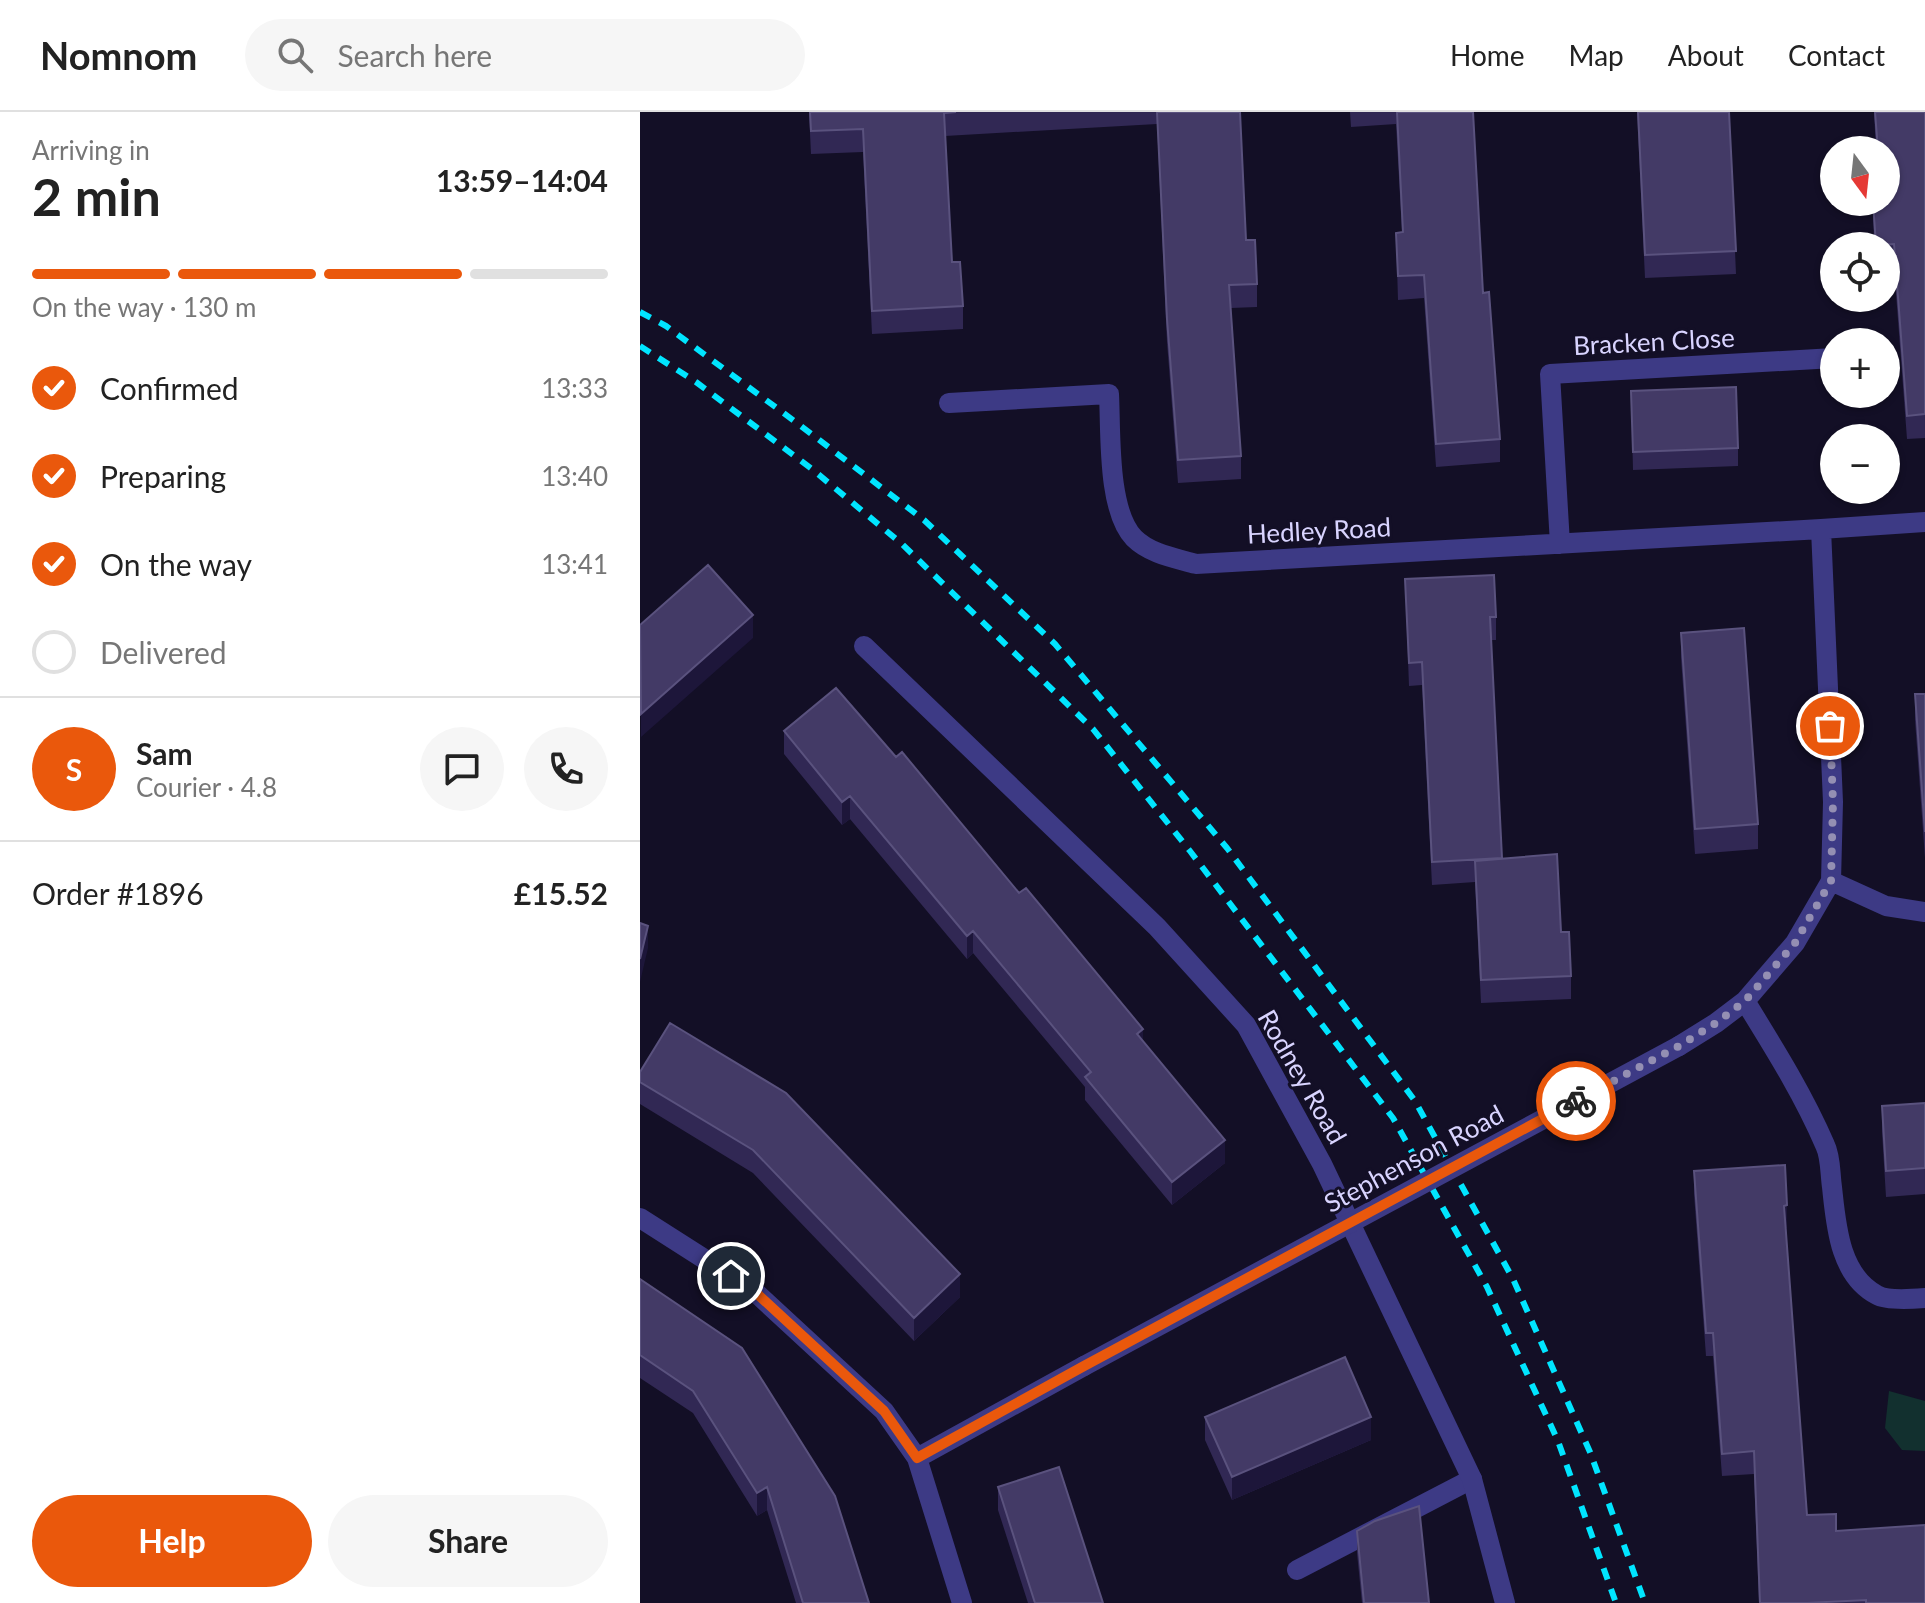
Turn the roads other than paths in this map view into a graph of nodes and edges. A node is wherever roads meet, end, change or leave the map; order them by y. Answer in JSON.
{"nodes":[{"id":1,"x":1820,"y":359,"type":"edge"},
{"id":2,"x":949,"y":403,"type":"dead end"},
{"id":3,"x":1925,"y":522,"type":"edge"},
{"id":4,"x":1821,"y":529,"type":"junction"},
{"id":5,"x":1560,"y":544,"type":"junction"},
{"id":6,"x":864,"y":646,"type":"dead end"},
{"id":7,"x":1831,"y":881,"type":"junction"},
{"id":8,"x":1925,"y":912,"type":"edge"},
{"id":9,"x":1745,"y":1001,"type":"junction"},
{"id":10,"x":640,"y":1218,"type":"edge"},
{"id":11,"x":1925,"y":1298,"type":"edge"},
{"id":12,"x":917,"y":1458,"type":"junction"},
{"id":13,"x":1472,"y":1479,"type":"junction"},
{"id":14,"x":1297,"y":1570,"type":"dead end"},
{"id":15,"x":962,"y":1603,"type":"edge"},
{"id":16,"x":1505,"y":1603,"type":"edge"}],
"edges":[{"from":1,"to":5,"type":"street","name":"Bracken Close"},
{"from":2,"to":5,"type":"street","name":"Hedley Road"},
{"from":3,"to":4,"type":"street","name":"Hedley Road"},
{"from":4,"to":5,"type":"street","name":"Hedley Road"},
{"from":4,"to":7,"type":"street","name":"Stephenson Road"},
{"from":6,"to":13,"type":"street","name":"Rodney Road"},
{"from":7,"to":8,"type":"street"},
{"from":7,"to":9,"type":"street","name":"Stephenson Road"},
{"from":9,"to":11,"type":"street"},
{"from":9,"to":12,"type":"street","name":"Stephenson Road","bridge":true},
{"from":10,"to":12,"type":"street"},
{"from":12,"to":15,"type":"street"},
{"from":13,"to":14,"type":"street"},
{"from":13,"to":16,"type":"street","name":"Rodney Road"}]}
